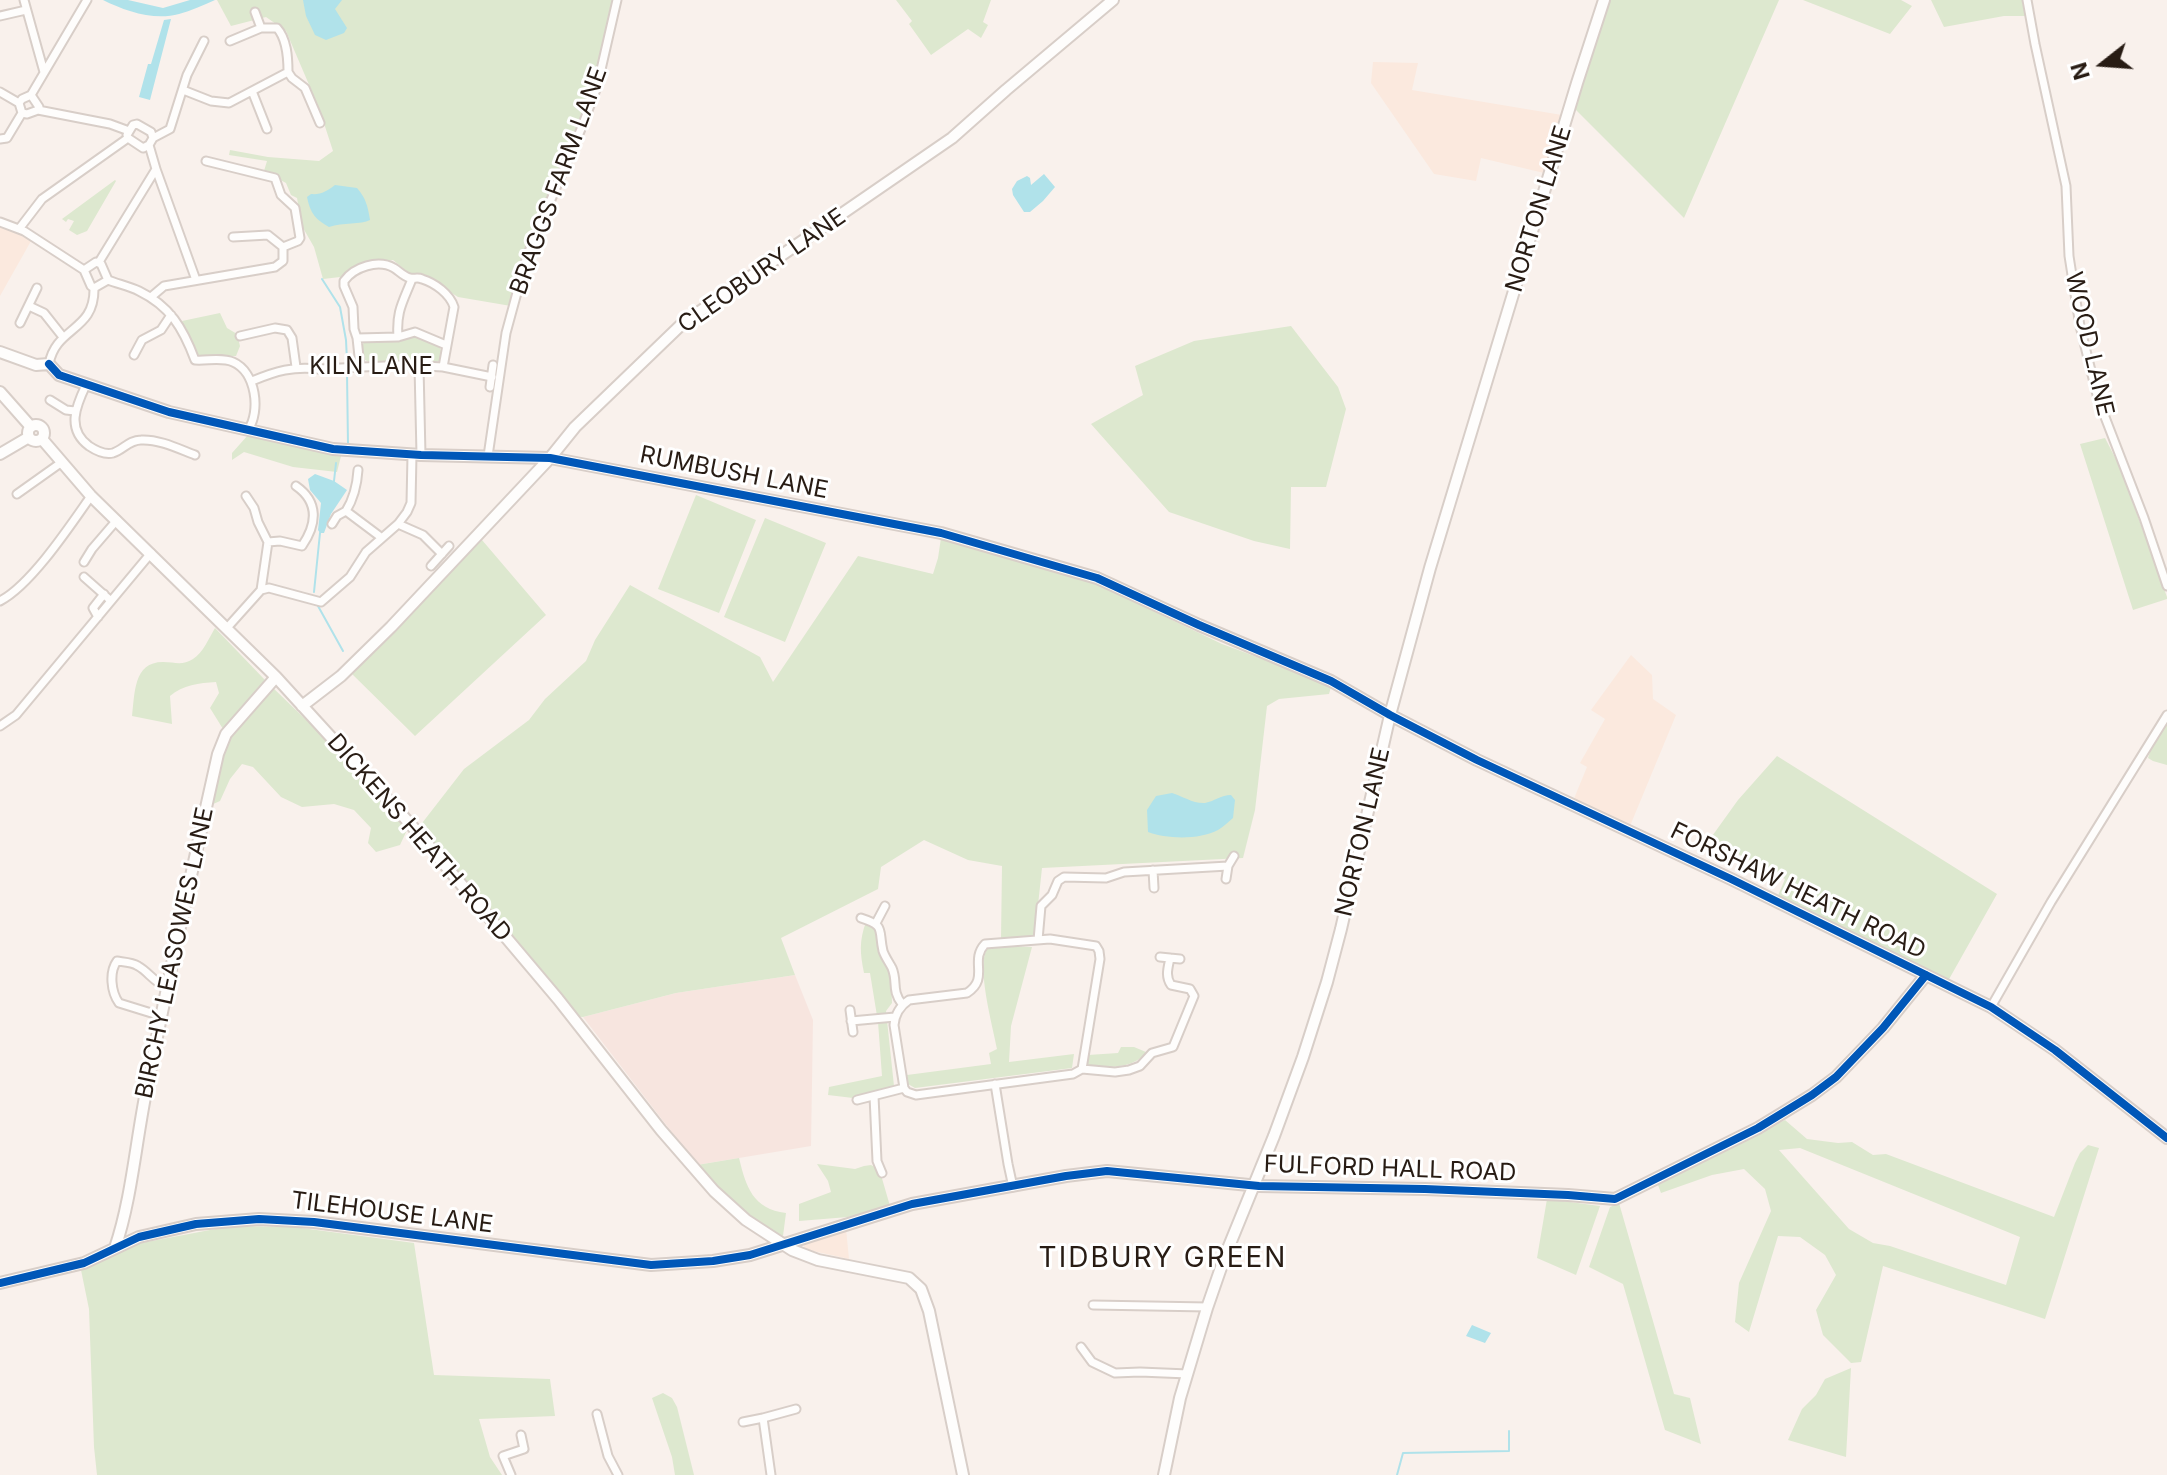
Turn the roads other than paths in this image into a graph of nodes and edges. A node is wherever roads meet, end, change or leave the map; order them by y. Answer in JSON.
{"nodes":[{"id":1,"x":24,"y":0,"type":"edge"},
{"id":2,"x":87,"y":0,"type":"edge"},
{"id":3,"x":617,"y":0,"type":"edge"},
{"id":4,"x":1113,"y":0,"type":"edge"},
{"id":5,"x":1604,"y":0,"type":"edge"},
{"id":6,"x":2027,"y":0,"type":"edge"},
{"id":7,"x":26,"y":10,"type":"junction"},
{"id":8,"x":255,"y":12,"type":"dead end"},
{"id":9,"x":0,"y":16,"type":"edge"},
{"id":10,"x":261,"y":28,"type":"junction"},
{"id":11,"x":204,"y":41,"type":"dead end"},
{"id":12,"x":230,"y":41,"type":"dead end"},
{"id":13,"x":44,"y":72,"type":"junction"},
{"id":14,"x":288,"y":72,"type":"junction"},
{"id":15,"x":183,"y":90,"type":"junction"},
{"id":16,"x":252,"y":91,"type":"junction"},
{"id":17,"x":0,"y":92,"type":"edge"},
{"id":18,"x":31,"y":95,"type":"junction"},
{"id":19,"x":19,"y":103,"type":"junction"},
{"id":20,"x":38,"y":110,"type":"junction"},
{"id":21,"x":22,"y":113,"type":"junction"},
{"id":22,"x":320,"y":123,"type":"dead end"},
{"id":23,"x":267,"y":129,"type":"dead end"},
{"id":24,"x":129,"y":135,"type":"junction"},
{"id":25,"x":0,"y":139,"type":"edge"},
{"id":26,"x":151,"y":142,"type":"junction"},
{"id":27,"x":206,"y":161,"type":"dead end"},
{"id":28,"x":156,"y":169,"type":"junction"},
{"id":29,"x":1,"y":222,"type":"edge"},
{"id":30,"x":19,"y":229,"type":"junction"},
{"id":31,"x":233,"y":237,"type":"dead end"},
{"id":32,"x":283,"y":247,"type":"junction"},
{"id":33,"x":99,"y":262,"type":"junction"},
{"id":34,"x":84,"y":270,"type":"junction"},
{"id":35,"x":412,"y":279,"type":"junction"},
{"id":36,"x":108,"y":280,"type":"junction"},
{"id":37,"x":196,"y":280,"type":"junction"},
{"id":38,"x":37,"y":288,"type":"dead end"},
{"id":39,"x":94,"y":288,"type":"junction"},
{"id":40,"x":151,"y":297,"type":"junction"},
{"id":41,"x":29,"y":306,"type":"junction"},
{"id":42,"x":171,"y":315,"type":"junction"},
{"id":43,"x":20,"y":323,"type":"dead end"},
{"id":44,"x":240,"y":336,"type":"dead end"},
{"id":45,"x":63,"y":337,"type":"junction"},
{"id":46,"x":398,"y":337,"type":"junction"},
{"id":47,"x":357,"y":338,"type":"junction"},
{"id":48,"x":446,"y":345,"type":"junction"},
{"id":49,"x":0,"y":352,"type":"edge"},
{"id":50,"x":134,"y":355,"type":"dead end"},
{"id":51,"x":49,"y":364,"type":"junction"},
{"id":52,"x":493,"y":365,"type":"dead end"},
{"id":53,"x":360,"y":366,"type":"junction"},
{"id":54,"x":419,"y":366,"type":"junction"},
{"id":55,"x":296,"y":367,"type":"junction"},
{"id":56,"x":443,"y":367,"type":"junction"},
{"id":57,"x":492,"y":377,"type":"junction"},
{"id":58,"x":252,"y":381,"type":"junction"},
{"id":59,"x":86,"y":385,"type":"junction"},
{"id":60,"x":490,"y":387,"type":"dead end"},
{"id":61,"x":0,"y":392,"type":"edge"},
{"id":62,"x":50,"y":400,"type":"dead end"},
{"id":63,"x":75,"y":411,"type":"junction"},
{"id":64,"x":248,"y":430,"type":"junction"},
{"id":65,"x":30,"y":432,"type":"junction"},
{"id":66,"x":196,"y":445,"type":"dead end"},
{"id":67,"x":0,"y":454,"type":"edge"},
{"id":68,"x":417,"y":455,"type":"junction"},
{"id":69,"x":488,"y":456,"type":"junction"},
{"id":70,"x":550,"y":458,"type":"junction"},
{"id":71,"x":62,"y":462,"type":"junction"},
{"id":72,"x":358,"y":470,"type":"dead end"},
{"id":73,"x":347,"y":478,"type":"dead end"},
{"id":74,"x":358,"y":483,"type":"junction"},
{"id":75,"x":296,"y":486,"type":"dead end"},
{"id":76,"x":17,"y":494,"type":"dead end"},
{"id":77,"x":91,"y":496,"type":"junction"},
{"id":78,"x":246,"y":496,"type":"dead end"},
{"id":79,"x":346,"y":511,"type":"junction"},
{"id":80,"x":117,"y":520,"type":"junction"},
{"id":81,"x":332,"y":524,"type":"dead end"},
{"id":82,"x":398,"y":524,"type":"junction"},
{"id":83,"x":382,"y":538,"type":"junction"},
{"id":84,"x":268,"y":542,"type":"junction"},
{"id":85,"x":449,"y":546,"type":"dead end"},
{"id":86,"x":151,"y":553,"type":"junction"},
{"id":87,"x":442,"y":554,"type":"junction"},
{"id":88,"x":84,"y":562,"type":"dead end"},
{"id":89,"x":431,"y":566,"type":"dead end"},
{"id":90,"x":84,"y":577,"type":"dead end"},
{"id":91,"x":2167,"y":586,"type":"edge"},
{"id":92,"x":261,"y":590,"type":"junction"},
{"id":93,"x":107,"y":597,"type":"junction"},
{"id":94,"x":0,"y":601,"type":"edge"},
{"id":95,"x":226,"y":629,"type":"junction"},
{"id":96,"x":276,"y":677,"type":"junction"},
{"id":97,"x":302,"y":706,"type":"junction"},
{"id":98,"x":1390,"y":715,"type":"junction"},
{"id":99,"x":2167,"y":715,"type":"edge"},
{"id":100,"x":0,"y":726,"type":"edge"},
{"id":101,"x":1234,"y":856,"type":"dead end"},
{"id":102,"x":1228,"y":866,"type":"junction"},
{"id":103,"x":1153,"y":870,"type":"junction"},
{"id":104,"x":1226,"y":879,"type":"dead end"},
{"id":105,"x":1154,"y":888,"type":"dead end"},
{"id":106,"x":885,"y":906,"type":"dead end"},
{"id":107,"x":861,"y":918,"type":"dead end"},
{"id":108,"x":876,"y":923,"type":"junction"},
{"id":109,"x":1038,"y":940,"type":"junction"},
{"id":110,"x":1160,"y":957,"type":"dead end"},
{"id":111,"x":1170,"y":958,"type":"junction"},
{"id":112,"x":1180,"y":959,"type":"dead end"},
{"id":113,"x":1926,"y":975,"type":"junction"},
{"id":114,"x":167,"y":987,"type":"junction"},
{"id":115,"x":902,"y":1004,"type":"junction"},
{"id":116,"x":1991,"y":1007,"type":"junction"},
{"id":117,"x":850,"y":1010,"type":"dead end"},
{"id":118,"x":161,"y":1016,"type":"junction"},
{"id":119,"x":895,"y":1017,"type":"junction"},
{"id":120,"x":851,"y":1021,"type":"junction"},
{"id":121,"x":853,"y":1032,"type":"dead end"},
{"id":122,"x":1082,"y":1069,"type":"junction"},
{"id":123,"x":995,"y":1084,"type":"junction"},
{"id":124,"x":904,"y":1088,"type":"junction"},
{"id":125,"x":874,"y":1096,"type":"junction"},
{"id":126,"x":857,"y":1100,"type":"dead end"},
{"id":127,"x":2167,"y":1138,"type":"edge"},
{"id":128,"x":877,"y":1161,"type":"junction"},
{"id":129,"x":866,"y":1163,"type":"dead end"},
{"id":130,"x":882,"y":1173,"type":"dead end"},
{"id":131,"x":1255,"y":1185,"type":"junction"},
{"id":132,"x":1013,"y":1187,"type":"junction"},
{"id":133,"x":785,"y":1244,"type":"junction"},
{"id":134,"x":115,"y":1248,"type":"junction"},
{"id":135,"x":0,"y":1283,"type":"edge"},
{"id":136,"x":1093,"y":1305,"type":"dead end"},
{"id":137,"x":1208,"y":1307,"type":"junction"},
{"id":138,"x":1081,"y":1347,"type":"dead end"},
{"id":139,"x":1092,"y":1362,"type":"junction"},
{"id":140,"x":1085,"y":1372,"type":"dead end"},
{"id":141,"x":1188,"y":1374,"type":"junction"},
{"id":142,"x":796,"y":1409,"type":"dead end"},
{"id":143,"x":597,"y":1414,"type":"dead end"},
{"id":144,"x":763,"y":1418,"type":"junction"},
{"id":145,"x":743,"y":1422,"type":"dead end"},
{"id":146,"x":521,"y":1435,"type":"dead end"},
{"id":147,"x":511,"y":1475,"type":"edge"},
{"id":148,"x":618,"y":1475,"type":"edge"},
{"id":149,"x":771,"y":1475,"type":"edge"},
{"id":150,"x":963,"y":1475,"type":"edge"},
{"id":151,"x":1164,"y":1475,"type":"edge"}],
"edges":[{"from":1,"to":7,"type":"street"},
{"from":2,"to":13,"type":"street"},
{"from":3,"to":69,"type":"street","name":"BRAGGS FARM LANE"},
{"from":4,"to":70,"type":"street","name":"CLEOBURY LANE"},
{"from":5,"to":98,"type":"street","name":"NORTON LANE"},
{"from":6,"to":91,"type":"street","name":"WOOD LANE"},
{"from":7,"to":9,"type":"street"},
{"from":7,"to":13,"type":"street"},
{"from":8,"to":10,"type":"street"},
{"from":10,"to":12,"type":"street"},
{"from":10,"to":14,"type":"street"},
{"from":11,"to":15,"type":"street"},
{"from":13,"to":18,"type":"street"},
{"from":14,"to":16,"type":"street"},
{"from":14,"to":22,"type":"street"},
{"from":15,"to":16,"type":"street"},
{"from":15,"to":26,"type":"street"},
{"from":16,"to":23,"type":"street"},
{"from":17,"to":19,"type":"street"},
{"from":18,"to":19,"type":"street"},
{"from":18,"to":20,"type":"street"},
{"from":19,"to":21,"type":"street"},
{"from":20,"to":21,"type":"street"},
{"from":20,"to":24,"type":"street"},
{"from":21,"to":25,"type":"street"},
{"from":24,"to":26,"type":"street"},
{"from":24,"to":26,"type":"street"},
{"from":24,"to":30,"type":"street"},
{"from":26,"to":28,"type":"street"},
{"from":27,"to":32,"type":"street"},
{"from":28,"to":33,"type":"street"},
{"from":28,"to":37,"type":"street"},
{"from":29,"to":30,"type":"street"},
{"from":30,"to":34,"type":"street"},
{"from":31,"to":32,"type":"street"},
{"from":32,"to":37,"type":"street"},
{"from":33,"to":34,"type":"street"},
{"from":33,"to":36,"type":"street"},
{"from":34,"to":39,"type":"street"},
{"from":35,"to":46,"type":"street"},
{"from":35,"to":47,"type":"street"},
{"from":35,"to":48,"type":"street"},
{"from":36,"to":39,"type":"street"},
{"from":36,"to":40,"type":"street"},
{"from":37,"to":40,"type":"street"},
{"from":38,"to":41,"type":"street"},
{"from":39,"to":45,"type":"street"},
{"from":40,"to":42,"type":"street"},
{"from":41,"to":43,"type":"street"},
{"from":41,"to":45,"type":"street"},
{"from":42,"to":50,"type":"street"},
{"from":42,"to":58,"type":"street"},
{"from":44,"to":55,"type":"street"},
{"from":45,"to":51,"type":"street"},
{"from":46,"to":47,"type":"street"},
{"from":46,"to":48,"type":"street"},
{"from":47,"to":53,"type":"street"},
{"from":48,"to":56,"type":"street"},
{"from":49,"to":51,"type":"street","name":"RUMBUSH LANE"},
{"from":51,"to":59,"type":"street","name":"RUMBUSH LANE"},
{"from":52,"to":57,"type":"street"},
{"from":53,"to":54,"type":"street","name":"KILN LANE"},
{"from":53,"to":55,"type":"street","name":"KILN LANE"},
{"from":54,"to":56,"type":"street","name":"KILN LANE"},
{"from":54,"to":68,"type":"street"},
{"from":55,"to":58,"type":"street","name":"KILN LANE"},
{"from":56,"to":57,"type":"street","name":"KILN LANE"},
{"from":57,"to":60,"type":"street"},
{"from":58,"to":64,"type":"street"},
{"from":59,"to":63,"type":"street"},
{"from":59,"to":64,"type":"street","name":"RUMBUSH LANE"},
{"from":61,"to":65,"type":"street"},
{"from":62,"to":63,"type":"street"},
{"from":63,"to":66,"type":"street"},
{"from":64,"to":68,"type":"street","name":"RUMBUSH LANE"},
{"from":65,"to":67,"type":"street"},
{"from":65,"to":71,"type":"street","name":"DICKENS HEATH ROAD"},
{"from":68,"to":69,"type":"street","name":"RUMBUSH LANE"},
{"from":68,"to":82,"type":"street"},
{"from":69,"to":70,"type":"street","name":"RUMBUSH LANE"},
{"from":70,"to":97,"type":"street","name":"CLEOBURY LANE"},
{"from":70,"to":98,"type":"street","name":"RUMBUSH LANE"},
{"from":71,"to":76,"type":"street"},
{"from":71,"to":77,"type":"street","name":"DICKENS HEATH ROAD"},
{"from":72,"to":74,"type":"street"},
{"from":73,"to":74,"type":"street"},
{"from":74,"to":79,"type":"street"},
{"from":75,"to":84,"type":"street"},
{"from":77,"to":80,"type":"street","name":"DICKENS HEATH ROAD"},
{"from":77,"to":94,"type":"street"},
{"from":78,"to":84,"type":"street"},
{"from":79,"to":81,"type":"street"},
{"from":79,"to":83,"type":"street"},
{"from":80,"to":86,"type":"street","name":"DICKENS HEATH ROAD"},
{"from":80,"to":88,"type":"street"},
{"from":82,"to":83,"type":"street"},
{"from":82,"to":87,"type":"street"},
{"from":83,"to":92,"type":"street"},
{"from":84,"to":92,"type":"street"},
{"from":85,"to":87,"type":"street"},
{"from":86,"to":93,"type":"street"},
{"from":86,"to":95,"type":"street","name":"DICKENS HEATH ROAD"},
{"from":87,"to":89,"type":"street"},
{"from":90,"to":93,"type":"street"},
{"from":92,"to":95,"type":"street"},
{"from":93,"to":100,"type":"street"},
{"from":95,"to":96,"type":"street","name":"DICKENS HEATH ROAD"},
{"from":96,"to":97,"type":"street","name":"DICKENS HEATH ROAD"},
{"from":96,"to":114,"type":"street","name":"BIRCHY LEASOWES LANE"},
{"from":97,"to":133,"type":"street","name":"DICKENS HEATH ROAD"},
{"from":98,"to":113,"type":"street","name":"FORSHAW HEATH ROAD"},
{"from":98,"to":131,"type":"street","name":"NORTON LANE"},
{"from":99,"to":116,"type":"street"},
{"from":101,"to":102,"type":"street"},
{"from":102,"to":103,"type":"street"},
{"from":102,"to":104,"type":"street"},
{"from":103,"to":105,"type":"street"},
{"from":103,"to":109,"type":"street"},
{"from":106,"to":108,"type":"street"},
{"from":107,"to":108,"type":"street"},
{"from":108,"to":115,"type":"street"},
{"from":109,"to":115,"type":"street"},
{"from":109,"to":122,"type":"street"},
{"from":110,"to":111,"type":"street"},
{"from":111,"to":112,"type":"street"},
{"from":111,"to":122,"type":"street"},
{"from":113,"to":116,"type":"street","name":"FORSHAW HEATH ROAD"},
{"from":113,"to":131,"type":"street","name":"FULFORD HALL ROAD"},
{"from":114,"to":118,"type":"street","name":"BIRCHY LEASOWES LANE"},
{"from":114,"to":118,"type":"street"},
{"from":115,"to":119,"type":"street"},
{"from":116,"to":127,"type":"street","name":"FORSHAW HEATH ROAD"},
{"from":117,"to":120,"type":"street"},
{"from":118,"to":134,"type":"street","name":"BIRCHY LEASOWES LANE"},
{"from":119,"to":120,"type":"street"},
{"from":119,"to":124,"type":"street"},
{"from":120,"to":121,"type":"street"},
{"from":122,"to":123,"type":"street"},
{"from":123,"to":124,"type":"street"},
{"from":123,"to":132,"type":"street"},
{"from":124,"to":125,"type":"street"},
{"from":125,"to":126,"type":"street"},
{"from":125,"to":128,"type":"street"},
{"from":128,"to":129,"type":"street"},
{"from":128,"to":130,"type":"street"},
{"from":131,"to":132,"type":"street","name":"FULFORD HALL ROAD"},
{"from":131,"to":137,"type":"street","name":"NORTON LANE"},
{"from":132,"to":133,"type":"street","name":"FULFORD HALL ROAD"},
{"from":133,"to":134,"type":"street","name":"TILEHOUSE LANE"},
{"from":133,"to":150,"type":"street","name":"DICKENS HEATH ROAD"},
{"from":134,"to":135,"type":"street","name":"TILEHOUSE LANE"},
{"from":136,"to":137,"type":"street"},
{"from":137,"to":141,"type":"street","name":"NORTON LANE"},
{"from":138,"to":139,"type":"street"},
{"from":139,"to":140,"type":"street"},
{"from":139,"to":141,"type":"street"},
{"from":141,"to":151,"type":"street","name":"NORTON LANE"},
{"from":142,"to":144,"type":"street"},
{"from":143,"to":148,"type":"street"},
{"from":144,"to":145,"type":"street"},
{"from":144,"to":149,"type":"street"},
{"from":146,"to":147,"type":"street"}]}
